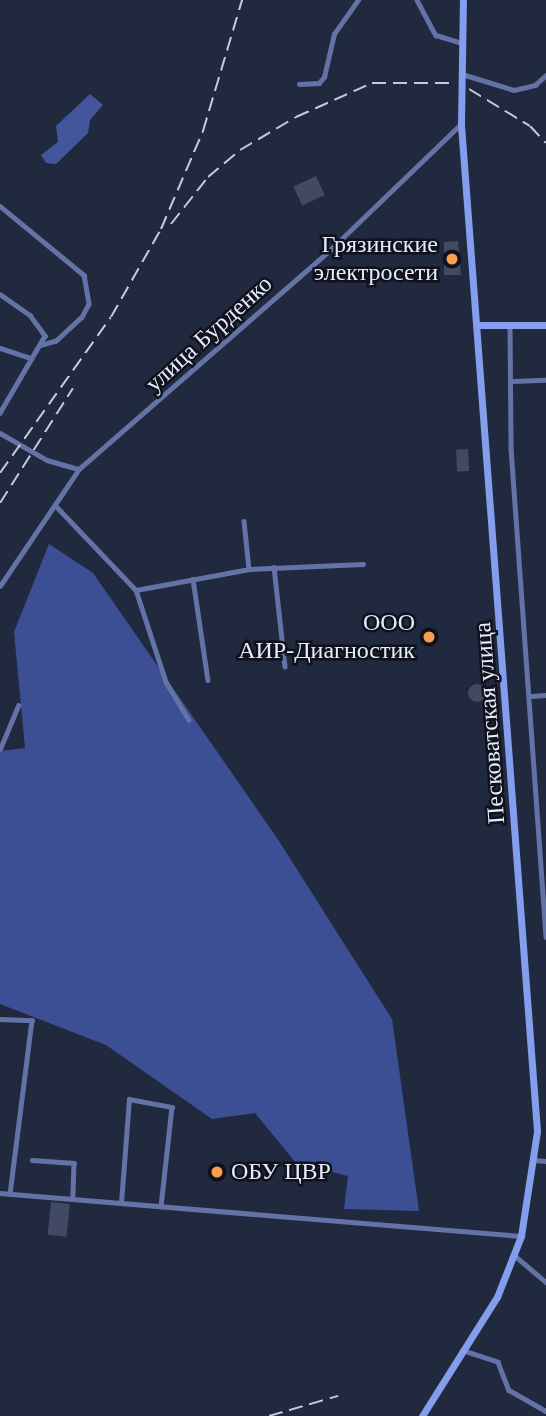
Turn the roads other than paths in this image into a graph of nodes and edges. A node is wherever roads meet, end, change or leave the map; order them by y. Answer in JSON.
{"nodes":[{"id":1,"x":358,"y":0,"type":"edge"},
{"id":2,"x":417,"y":0,"type":"edge"},
{"id":3,"x":463,"y":0,"type":"edge"},
{"id":4,"x":462,"y":43,"type":"junction"},
{"id":5,"x":461,"y":74,"type":"junction"},
{"id":6,"x":546,"y":75,"type":"edge"},
{"id":7,"x":299,"y":84,"type":"dead end"},
{"id":8,"x":461,"y":124,"type":"junction"},
{"id":9,"x":0,"y":206,"type":"edge"},
{"id":10,"x":0,"y":294,"type":"edge"},
{"id":11,"x":480,"y":325,"type":"junction"},
{"id":12,"x":510,"y":325,"type":"junction"},
{"id":13,"x":546,"y":325,"type":"edge"},
{"id":14,"x":42,"y":345,"type":"junction"},
{"id":15,"x":0,"y":348,"type":"edge"},
{"id":16,"x":31,"y":358,"type":"junction"},
{"id":17,"x":546,"y":380,"type":"edge"},
{"id":18,"x":513,"y":381,"type":"junction"},
{"id":19,"x":0,"y":413,"type":"edge"},
{"id":20,"x":0,"y":433,"type":"edge"},
{"id":21,"x":79,"y":470,"type":"junction"},
{"id":22,"x":55,"y":505,"type":"junction"},
{"id":23,"x":244,"y":521,"type":"dead end"},
{"id":24,"x":363,"y":564,"type":"dead end"},
{"id":25,"x":274,"y":568,"type":"junction"},
{"id":26,"x":249,"y":569,"type":"junction"},
{"id":27,"x":193,"y":579,"type":"junction"},
{"id":28,"x":0,"y":586,"type":"edge"},
{"id":29,"x":135,"y":590,"type":"junction"},
{"id":30,"x":285,"y":666,"type":"dead end"},
{"id":31,"x":208,"y":680,"type":"dead end"},
{"id":32,"x":546,"y":695,"type":"edge"},
{"id":33,"x":531,"y":696,"type":"junction"},
{"id":34,"x":18,"y":706,"type":"dead end"},
{"id":35,"x":188,"y":720,"type":"dead end"},
{"id":36,"x":0,"y":749,"type":"edge"},
{"id":37,"x":546,"y":937,"type":"edge"},
{"id":38,"x":0,"y":1019,"type":"edge"},
{"id":39,"x":32,"y":1160,"type":"dead end"},
{"id":40,"x":535,"y":1160,"type":"junction"},
{"id":41,"x":546,"y":1161,"type":"edge"},
{"id":42,"x":0,"y":1193,"type":"edge"},
{"id":43,"x":10,"y":1194,"type":"junction"},
{"id":44,"x":73,"y":1199,"type":"junction"},
{"id":45,"x":121,"y":1203,"type":"junction"},
{"id":46,"x":161,"y":1206,"type":"junction"},
{"id":47,"x":521,"y":1236,"type":"junction"},
{"id":48,"x":513,"y":1255,"type":"junction"},
{"id":49,"x":546,"y":1282,"type":"edge"},
{"id":50,"x":462,"y":1350,"type":"junction"},
{"id":51,"x":546,"y":1410,"type":"edge"},
{"id":52,"x":422,"y":1416,"type":"edge"}],
"edges":[{"from":1,"to":7,"type":"street"},
{"from":2,"to":4,"type":"street"},
{"from":3,"to":4,"type":"main road","name":"Песковатская улица"},
{"from":4,"to":5,"type":"main road","name":"Песковатская улица"},
{"from":5,"to":6,"type":"street"},
{"from":5,"to":8,"type":"main road","name":"Песковатская улица"},
{"from":8,"to":11,"type":"main road","name":"Песковатская улица"},
{"from":8,"to":21,"type":"street","name":"улица Бурденко"},
{"from":9,"to":14,"type":"street"},
{"from":10,"to":14,"type":"street"},
{"from":11,"to":12,"type":"main road"},
{"from":11,"to":40,"type":"main road","name":"Песковатская улица"},
{"from":12,"to":13,"type":"main road"},
{"from":12,"to":18,"type":"street"},
{"from":14,"to":16,"type":"street"},
{"from":15,"to":16,"type":"street"},
{"from":16,"to":19,"type":"street"},
{"from":17,"to":18,"type":"street"},
{"from":18,"to":33,"type":"street"},
{"from":20,"to":21,"type":"street"},
{"from":21,"to":22,"type":"street","name":"улица Бурденко"},
{"from":22,"to":28,"type":"street","name":"улица Бурденко"},
{"from":22,"to":29,"type":"street"},
{"from":23,"to":26,"type":"street"},
{"from":24,"to":25,"type":"street"},
{"from":25,"to":26,"type":"street"},
{"from":25,"to":30,"type":"street"},
{"from":26,"to":27,"type":"street"},
{"from":27,"to":29,"type":"street"},
{"from":27,"to":31,"type":"street"},
{"from":29,"to":35,"type":"street"},
{"from":32,"to":33,"type":"street"},
{"from":33,"to":37,"type":"street"},
{"from":34,"to":36,"type":"street"},
{"from":38,"to":43,"type":"street"},
{"from":39,"to":44,"type":"street"},
{"from":40,"to":41,"type":"street"},
{"from":40,"to":47,"type":"main road","name":"Песковатская улица"},
{"from":42,"to":43,"type":"street"},
{"from":43,"to":44,"type":"street"},
{"from":44,"to":45,"type":"street"},
{"from":45,"to":46,"type":"street"},
{"from":45,"to":46,"type":"street"},
{"from":46,"to":47,"type":"street"},
{"from":47,"to":48,"type":"main road","name":"Песковатская улица"},
{"from":48,"to":49,"type":"street"},
{"from":48,"to":50,"type":"main road","name":"Песковатская улица"},
{"from":50,"to":51,"type":"street"},
{"from":50,"to":52,"type":"main road","name":"Песковатская улица"}]}
